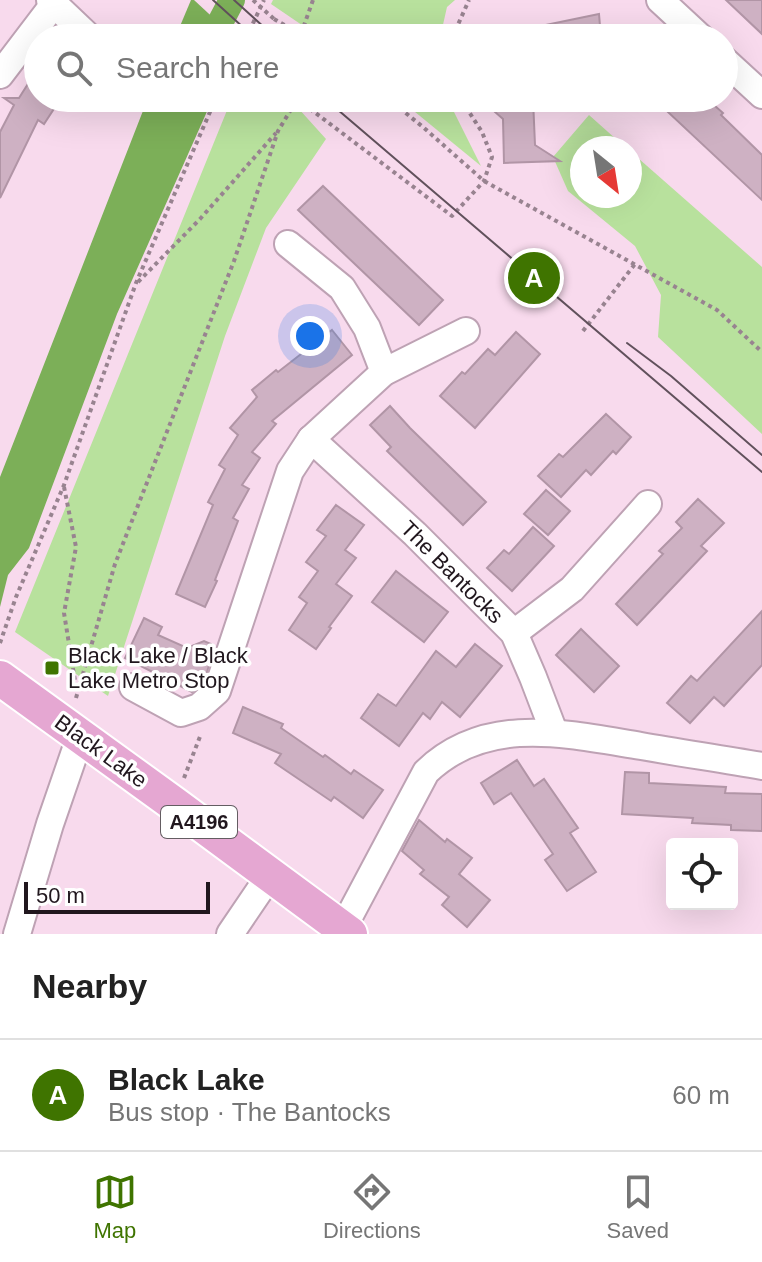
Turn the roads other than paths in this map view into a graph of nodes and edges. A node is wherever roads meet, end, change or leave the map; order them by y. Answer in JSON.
{"nodes":[{"id":1,"x":660,"y":0,"type":"edge"},
{"id":2,"x":52,"y":2,"type":"edge"},
{"id":3,"x":36,"y":24,"type":"edge"},
{"id":4,"x":75,"y":24,"type":"edge"},
{"id":5,"x":686,"y":24,"type":"edge"},
{"id":6,"x":24,"y":41,"type":"edge"},
{"id":7,"x":738,"y":73,"type":"edge"},
{"id":8,"x":0,"y":75,"type":"edge"},
{"id":9,"x":762,"y":95,"type":"edge"},
{"id":10,"x":288,"y":244,"type":"dead end"},
{"id":11,"x":466,"y":331,"type":"dead end"},
{"id":12,"x":384,"y":372,"type":"junction"},
{"id":13,"x":311,"y":439,"type":"junction"},
{"id":14,"x":648,"y":504,"type":"dead end"},
{"id":15,"x":514,"y":633,"type":"junction"},
{"id":16,"x":0,"y":678,"type":"edge"},
{"id":17,"x":133,"y":687,"type":"dead end"},
{"id":18,"x":554,"y":732,"type":"junction"},
{"id":19,"x":80,"y":737,"type":"junction"},
{"id":20,"x":762,"y":766,"type":"edge"},
{"id":21,"x":270,"y":875,"type":"junction"},
{"id":22,"x":346,"y":931,"type":"edge"},
{"id":23,"x":17,"y":934,"type":"edge"},
{"id":24,"x":230,"y":934,"type":"edge"}],
"edges":[{"from":1,"to":5,"type":"street"},
{"from":2,"to":3,"type":"street"},
{"from":2,"to":4,"type":"street"},
{"from":6,"to":8,"type":"street"},
{"from":7,"to":9,"type":"street"},
{"from":10,"to":12,"type":"street"},
{"from":11,"to":12,"type":"street"},
{"from":12,"to":13,"type":"street"},
{"from":13,"to":15,"type":"street","name":"The Bantocks"},
{"from":13,"to":17,"type":"street"},
{"from":14,"to":15,"type":"street"},
{"from":15,"to":18,"type":"street","name":"The Bantocks"},
{"from":16,"to":19,"type":"main road","name":"Black Lake","number":"A4196"},
{"from":18,"to":20,"type":"street"},
{"from":18,"to":22,"type":"street"},
{"from":19,"to":21,"type":"main road","name":"Black Lake","number":"A4196"},
{"from":19,"to":23,"type":"street"},
{"from":21,"to":22,"type":"main road","name":"Black Lake","number":"A4196"},
{"from":21,"to":24,"type":"street"}]}
